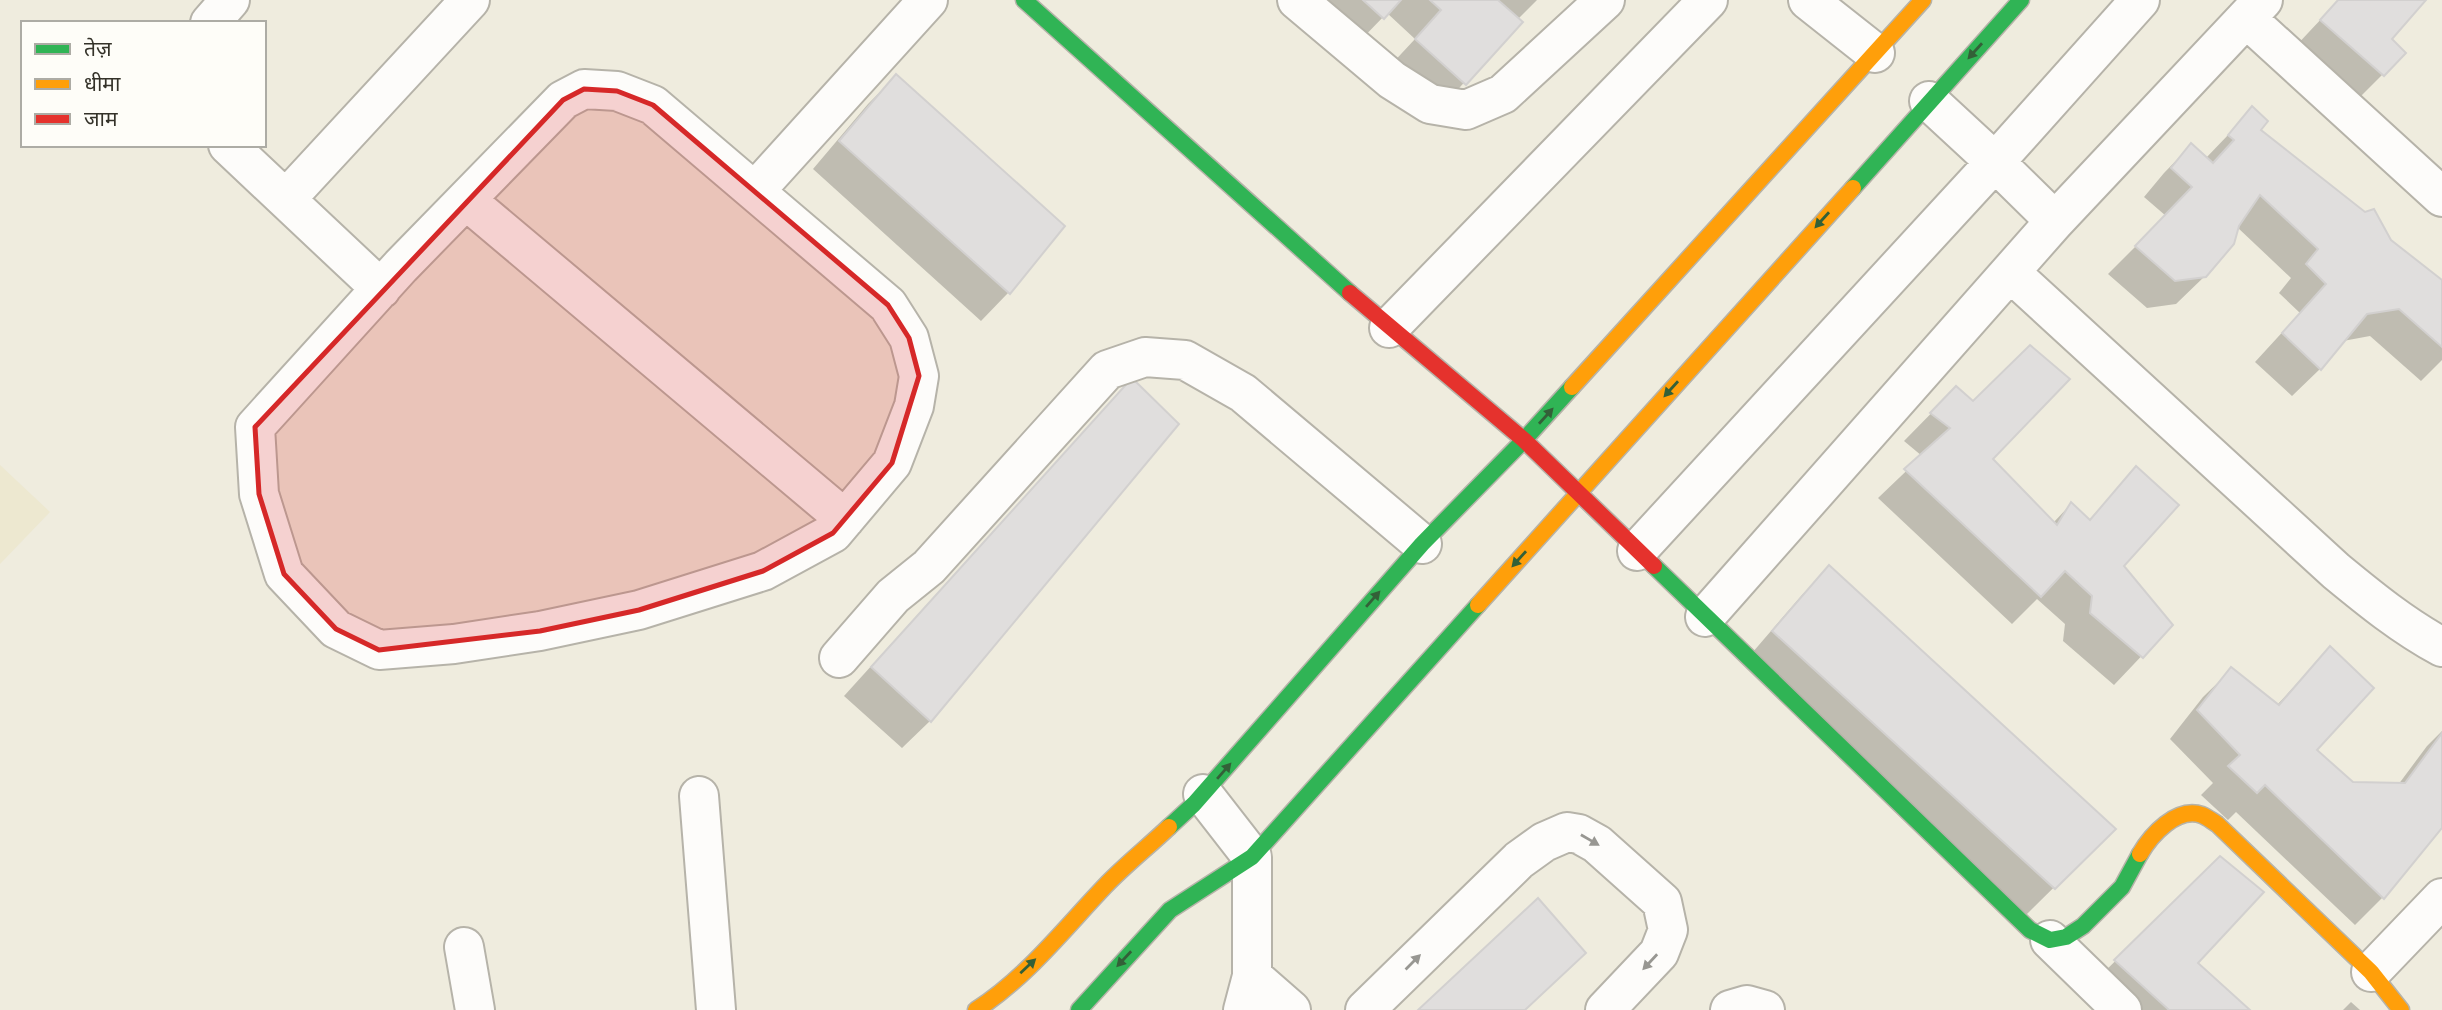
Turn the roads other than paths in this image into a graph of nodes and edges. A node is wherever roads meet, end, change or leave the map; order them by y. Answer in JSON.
{"nodes":[{"id":1,"x":230,"y":0,"type":"edge"},
{"id":2,"x":470,"y":0,"type":"edge"},
{"id":3,"x":928,"y":0,"type":"edge"},
{"id":4,"x":1024,"y":0,"type":"edge"},
{"id":5,"x":1297,"y":0,"type":"edge"},
{"id":6,"x":1605,"y":0,"type":"edge"},
{"id":7,"x":1708,"y":0,"type":"edge"},
{"id":8,"x":1808,"y":0,"type":"edge"},
{"id":9,"x":1923,"y":0,"type":"edge"},
{"id":10,"x":2021,"y":0,"type":"edge"},
{"id":11,"x":2140,"y":0,"type":"edge"},
{"id":12,"x":2255,"y":9,"type":"edge"},
{"id":13,"x":212,"y":21,"type":"edge"},
{"id":14,"x":1875,"y":53,"type":"junction"},
{"id":15,"x":1929,"y":101,"type":"junction"},
{"id":16,"x":230,"y":147,"type":"edge"},
{"id":17,"x":1995,"y":162,"type":"junction"},
{"id":18,"x":755,"y":191,"type":"junction"},
{"id":19,"x":2442,"y":197,"type":"edge"},
{"id":20,"x":286,"y":199,"type":"junction"},
{"id":21,"x":466,"y":200,"type":"junction"},
{"id":22,"x":2055,"y":221,"type":"junction"},
{"id":23,"x":2010,"y":272,"type":"junction"},
{"id":24,"x":381,"y":289,"type":"junction"},
{"id":25,"x":1389,"y":328,"type":"junction"},
{"id":26,"x":1524,"y":440,"type":"junction"},
{"id":27,"x":1577,"y":493,"type":"junction"},
{"id":28,"x":845,"y":519,"type":"junction"},
{"id":29,"x":1422,"y":544,"type":"junction"},
{"id":30,"x":1637,"y":551,"type":"junction"},
{"id":31,"x":1705,"y":617,"type":"junction"},
{"id":32,"x":2442,"y":647,"type":"edge"},
{"id":33,"x":839,"y":658,"type":"dead end"},
{"id":34,"x":1203,"y":794,"type":"junction"},
{"id":35,"x":699,"y":796,"type":"dead end"},
{"id":36,"x":1252,"y":857,"type":"junction"},
{"id":37,"x":2442,"y":898,"type":"edge"},
{"id":38,"x":2050,"y":940,"type":"junction"},
{"id":39,"x":464,"y":947,"type":"dead end"},
{"id":40,"x":2371,"y":972,"type":"junction"},
{"id":41,"x":1248,"y":993,"type":"edge"},
{"id":42,"x":475,"y":1010,"type":"edge"},
{"id":43,"x":716,"y":1010,"type":"edge"},
{"id":44,"x":976,"y":1010,"type":"edge"},
{"id":45,"x":1079,"y":1010,"type":"edge"},
{"id":46,"x":1291,"y":1010,"type":"edge"},
{"id":47,"x":1365,"y":1010,"type":"edge"},
{"id":48,"x":1605,"y":1010,"type":"edge"},
{"id":49,"x":1730,"y":1010,"type":"edge"},
{"id":50,"x":1765,"y":1010,"type":"edge"},
{"id":51,"x":2122,"y":1010,"type":"edge"},
{"id":52,"x":2400,"y":1010,"type":"edge"}],
"edges":[{"from":1,"to":13,"type":"street"},
{"from":2,"to":20,"type":"street"},
{"from":3,"to":18,"type":"street"},
{"from":4,"to":25,"type":"street"},
{"from":5,"to":6,"type":"street"},
{"from":7,"to":25,"type":"street"},
{"from":8,"to":14,"type":"street"},
{"from":9,"to":14,"type":"street"},
{"from":10,"to":15,"type":"street","one_way":true},
{"from":11,"to":17,"type":"street"},
{"from":12,"to":19,"type":"street"},
{"from":12,"to":22,"type":"street"},
{"from":26,"to":14,"type":"street","one_way":true},
{"from":15,"to":17,"type":"street"},
{"from":15,"to":27,"type":"street","one_way":true},
{"from":16,"to":20,"type":"street"},
{"from":17,"to":22,"type":"street"},
{"from":17,"to":30,"type":"street"},
{"from":18,"to":21,"type":"street"},
{"from":18,"to":28,"type":"street"},
{"from":20,"to":24,"type":"street"},
{"from":21,"to":24,"type":"street"},
{"from":21,"to":28,"type":"street"},
{"from":22,"to":23,"type":"street"},
{"from":23,"to":31,"type":"street"},
{"from":23,"to":32,"type":"street"},
{"from":24,"to":28,"type":"street"},
{"from":25,"to":26,"type":"street"},
{"from":26,"to":27,"type":"street"},
{"from":26,"to":29,"type":"street"},
{"from":27,"to":30,"type":"street"},
{"from":27,"to":36,"type":"street","one_way":true},
{"from":29,"to":33,"type":"street"},
{"from":34,"to":29,"type":"street","one_way":true},
{"from":30,"to":31,"type":"street"},
{"from":31,"to":38,"type":"street"},
{"from":34,"to":36,"type":"street"},
{"from":44,"to":34,"type":"street","one_way":true},
{"from":35,"to":43,"type":"street"},
{"from":36,"to":41,"type":"street"},
{"from":36,"to":45,"type":"street","one_way":true},
{"from":37,"to":40,"type":"street"},
{"from":38,"to":40,"type":"street"},
{"from":38,"to":51,"type":"street"},
{"from":39,"to":42,"type":"street"},
{"from":40,"to":52,"type":"street"},
{"from":41,"to":46,"type":"street"},
{"from":47,"to":48,"type":"street","one_way":true},
{"from":49,"to":50,"type":"street"}]}
